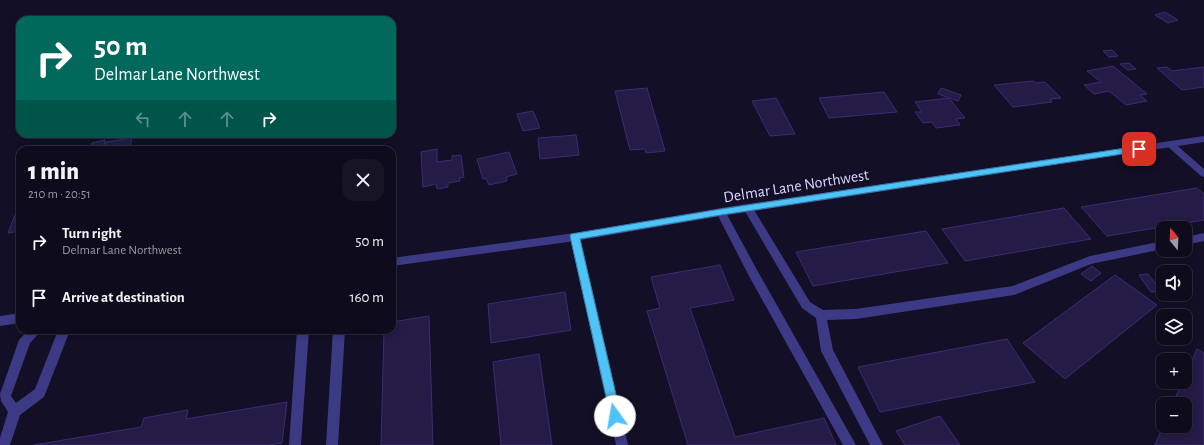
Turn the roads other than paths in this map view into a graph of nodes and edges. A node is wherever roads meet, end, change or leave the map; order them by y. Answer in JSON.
{"nodes":[{"id":1,"x":1204,"y":139,"type":"edge"},
{"id":2,"x":1170,"y":144,"type":"junction"},
{"id":3,"x":1204,"y":174,"type":"edge"},
{"id":4,"x":748,"y":208,"type":"junction"},
{"id":5,"x":721,"y":212,"type":"junction"},
{"id":6,"x":575,"y":236,"type":"junction"},
{"id":7,"x":1204,"y":237,"type":"edge"},
{"id":8,"x":1192,"y":240,"type":"edge"},
{"id":9,"x":1156,"y":246,"type":"edge"},
{"id":10,"x":396,"y":261,"type":"edge"},
{"id":11,"x":821,"y":315,"type":"junction"},
{"id":12,"x":16,"y":319,"type":"edge"},
{"id":13,"x":0,"y":321,"type":"edge"},
{"id":14,"x":32,"y":334,"type":"edge"},
{"id":15,"x":63,"y":334,"type":"edge"},
{"id":16,"x":303,"y":334,"type":"edge"},
{"id":17,"x":339,"y":334,"type":"edge"},
{"id":18,"x":15,"y":411,"type":"junction"},
{"id":19,"x":4,"y":445,"type":"edge"},
{"id":20,"x":295,"y":445,"type":"edge"},
{"id":21,"x":332,"y":445,"type":"edge"},
{"id":22,"x":622,"y":445,"type":"edge"},
{"id":23,"x":850,"y":445,"type":"edge"},
{"id":24,"x":877,"y":445,"type":"edge"}],
"edges":[{"from":1,"to":2,"type":"street","name":"Delmar Lane Northwest"},
{"from":2,"to":3,"type":"street"},
{"from":2,"to":4,"type":"street","name":"Delmar Lane Northwest"},
{"from":4,"to":5,"type":"street","name":"Delmar Lane Northwest"},
{"from":4,"to":11,"type":"street"},
{"from":5,"to":6,"type":"street","name":"Delmar Lane Northwest"},
{"from":5,"to":23,"type":"street"},
{"from":6,"to":10,"type":"street","name":"Delmar Lane Northwest"},
{"from":6,"to":22,"type":"street"},
{"from":7,"to":8,"type":"street"},
{"from":9,"to":11,"type":"street"},
{"from":11,"to":24,"type":"street"},
{"from":12,"to":13,"type":"street"},
{"from":14,"to":18,"type":"street"},
{"from":15,"to":18,"type":"street"},
{"from":16,"to":20,"type":"street"},
{"from":17,"to":21,"type":"street"},
{"from":18,"to":19,"type":"street"}]}
